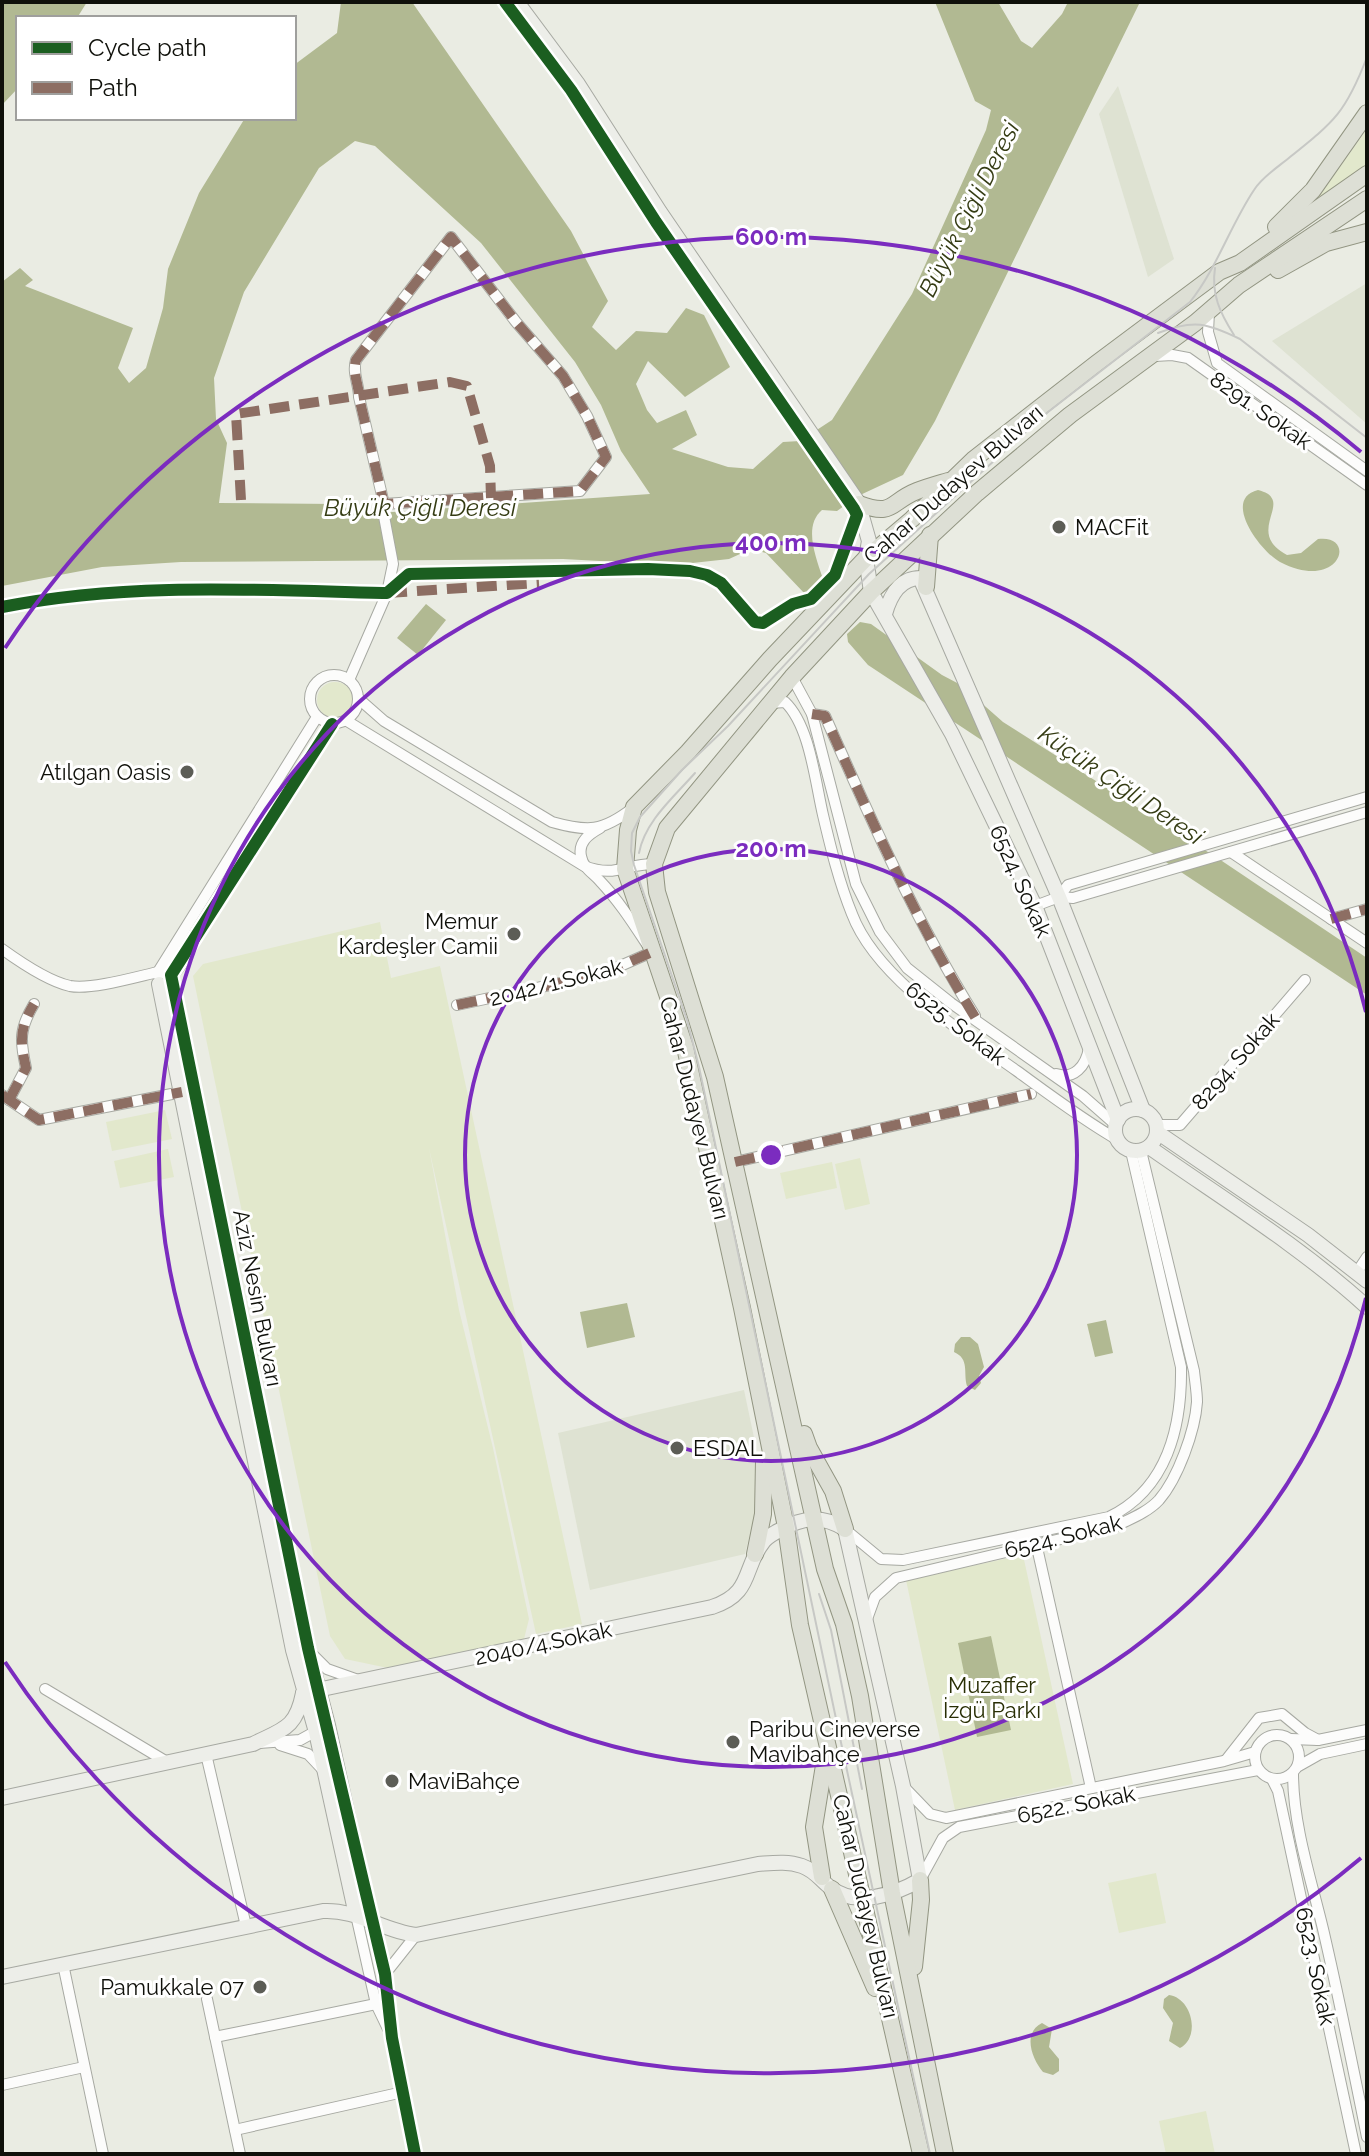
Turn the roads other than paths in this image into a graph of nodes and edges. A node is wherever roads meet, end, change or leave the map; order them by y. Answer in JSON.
{"nodes":[{"id":1,"x":517,"y":2,"type":"edge"},
{"id":2,"x":1367,"y":113,"type":"edge"},
{"id":3,"x":1367,"y":174,"type":"edge"},
{"id":4,"x":1367,"y":199,"type":"edge"},
{"id":5,"x":1367,"y":232,"type":"edge"},
{"id":6,"x":1240,"y":263,"type":"junction"},
{"id":7,"x":1239,"y":285,"type":"junction"},
{"id":8,"x":1209,"y":310,"type":"junction"},
{"id":9,"x":1149,"y":356,"type":"junction"},
{"id":10,"x":1367,"y":471,"type":"edge"},
{"id":11,"x":953,"y":480,"type":"junction"},
{"id":12,"x":1367,"y":485,"type":"edge"},
{"id":13,"x":859,"y":505,"type":"junction"},
{"id":14,"x":384,"y":507,"type":"junction"},
{"id":15,"x":930,"y":535,"type":"junction"},
{"id":16,"x":866,"y":558,"type":"junction"},
{"id":17,"x":926,"y":587,"type":"junction"},
{"id":18,"x":871,"y":592,"type":"junction"},
{"id":19,"x":885,"y":614,"type":"junction"},
{"id":20,"x":792,"y":677,"type":"junction"},
{"id":21,"x":349,"y":680,"type":"junction"},
{"id":22,"x":359,"y":699,"type":"junction"},
{"id":23,"x":771,"y":703,"type":"junction"},
{"id":24,"x":812,"y":714,"type":"junction"},
{"id":25,"x":317,"y":717,"type":"junction"},
{"id":26,"x":347,"y":721,"type":"junction"},
{"id":27,"x":332,"y":724,"type":"junction"},
{"id":28,"x":1367,"y":797,"type":"edge"},
{"id":29,"x":634,"y":807,"type":"junction"},
{"id":30,"x":1367,"y":812,"type":"edge"},
{"id":31,"x":600,"y":828,"type":"junction"},
{"id":32,"x":1227,"y":853,"type":"junction"},
{"id":33,"x":654,"y":864,"type":"junction"},
{"id":34,"x":584,"y":866,"type":"junction"},
{"id":35,"x":625,"y":869,"type":"junction"},
{"id":36,"x":1059,"y":897,"type":"junction"},
{"id":37,"x":1035,"y":906,"type":"junction"},
{"id":38,"x":1367,"y":909,"type":"edge"},
{"id":39,"x":1331,"y":919,"type":"junction"},
{"id":40,"x":1367,"y":943,"type":"edge"},
{"id":41,"x":2,"y":949,"type":"edge"},
{"id":42,"x":652,"y":952,"type":"junction"},
{"id":43,"x":167,"y":974,"type":"junction"},
{"id":44,"x":1305,"y":980,"type":"dead end"},
{"id":45,"x":34,"y":1004,"type":"dead end"},
{"id":46,"x":457,"y":1005,"type":"dead end"},
{"id":47,"x":978,"y":1022,"type":"junction"},
{"id":48,"x":1089,"y":1048,"type":"junction"},
{"id":49,"x":1043,"y":1068,"type":"junction"},
{"id":50,"x":182,"y":1092,"type":"junction"},
{"id":51,"x":1031,"y":1094,"type":"dead end"},
{"id":52,"x":6,"y":1097,"type":"edge"},
{"id":53,"x":1143,"y":1110,"type":"junction"},
{"id":54,"x":1117,"y":1128,"type":"junction"},
{"id":55,"x":1157,"y":1128,"type":"junction"},
{"id":56,"x":1140,"y":1149,"type":"junction"},
{"id":57,"x":735,"y":1162,"type":"junction"},
{"id":58,"x":1367,"y":1257,"type":"edge"},
{"id":59,"x":1362,"y":1277,"type":"edge"},
{"id":60,"x":1367,"y":1307,"type":"edge"},
{"id":61,"x":780,"y":1364,"type":"junction"},
{"id":62,"x":761,"y":1404,"type":"junction"},
{"id":63,"x":814,"y":1518,"type":"junction"},
{"id":64,"x":786,"y":1527,"type":"junction"},
{"id":65,"x":845,"y":1529,"type":"junction"},
{"id":66,"x":1036,"y":1543,"type":"junction"},
{"id":67,"x":755,"y":1554,"type":"junction"},
{"id":68,"x":866,"y":1621,"type":"junction"},
{"id":69,"x":308,"y":1648,"type":"junction"},
{"id":70,"x":360,"y":1680,"type":"junction"},
{"id":71,"x":45,"y":1689,"type":"dead end"},
{"id":72,"x":319,"y":1689,"type":"junction"},
{"id":73,"x":303,"y":1693,"type":"junction"},
{"id":74,"x":322,"y":1728,"type":"junction"},
{"id":75,"x":1367,"y":1730,"type":"edge"},
{"id":76,"x":1291,"y":1739,"type":"junction"},
{"id":77,"x":1318,"y":1740,"type":"junction"},
{"id":78,"x":274,"y":1743,"type":"junction"},
{"id":79,"x":253,"y":1744,"type":"junction"},
{"id":80,"x":1367,"y":1744,"type":"edge"},
{"id":81,"x":830,"y":1747,"type":"junction"},
{"id":82,"x":1255,"y":1752,"type":"junction"},
{"id":83,"x":206,"y":1754,"type":"junction"},
{"id":84,"x":1224,"y":1761,"type":"junction"},
{"id":85,"x":167,"y":1762,"type":"junction"},
{"id":86,"x":1258,"y":1770,"type":"junction"},
{"id":87,"x":1295,"y":1770,"type":"junction"},
{"id":88,"x":325,"y":1772,"type":"junction"},
{"id":89,"x":1272,"y":1779,"type":"junction"},
{"id":90,"x":903,"y":1786,"type":"junction"},
{"id":91,"x":1091,"y":1788,"type":"junction"},
{"id":92,"x":2,"y":1798,"type":"edge"},
{"id":93,"x":920,"y":1880,"type":"junction"},
{"id":94,"x":827,"y":1883,"type":"junction"},
{"id":95,"x":892,"y":1893,"type":"junction"},
{"id":96,"x":863,"y":1897,"type":"junction"},
{"id":97,"x":356,"y":1915,"type":"junction"},
{"id":98,"x":371,"y":1921,"type":"junction"},
{"id":99,"x":246,"y":1926,"type":"junction"},
{"id":100,"x":416,"y":1935,"type":"junction"},
{"id":101,"x":63,"y":1964,"type":"junction"},
{"id":102,"x":385,"y":1974,"type":"junction"},
{"id":103,"x":2,"y":1977,"type":"edge"},
{"id":104,"x":207,"y":1999,"type":"dead end"},
{"id":105,"x":376,"y":2004,"type":"junction"},
{"id":106,"x":215,"y":2037,"type":"junction"},
{"id":107,"x":392,"y":2038,"type":"junction"},
{"id":108,"x":925,"y":2059,"type":"junction"},
{"id":109,"x":902,"y":2065,"type":"junction"},
{"id":110,"x":84,"y":2067,"type":"junction"},
{"id":111,"x":2,"y":2085,"type":"edge"},
{"id":112,"x":403,"y":2092,"type":"junction"},
{"id":113,"x":235,"y":2130,"type":"junction"},
{"id":114,"x":1367,"y":2137,"type":"edge"},
{"id":115,"x":103,"y":2154,"type":"edge"},
{"id":116,"x":240,"y":2154,"type":"edge"},
{"id":117,"x":415,"y":2154,"type":"edge"},
{"id":118,"x":921,"y":2154,"type":"edge"},
{"id":119,"x":945,"y":2154,"type":"edge"},
{"id":120,"x":1356,"y":2154,"type":"edge"}],
"edges":[{"from":1,"to":13,"type":"street"},
{"from":2,"to":6,"type":"main road"},
{"from":3,"to":6,"type":"main road"},
{"from":4,"to":7,"type":"main road"},
{"from":5,"to":7,"type":"main road"},
{"from":6,"to":11,"type":"main road","name":"Cahar Dudayev Bulvarı"},
{"from":7,"to":8,"type":"main road","name":"Cahar Dudayev Bulvarı"},
{"from":8,"to":9,"type":"main road","name":"Cahar Dudayev Bulvarı"},
{"from":8,"to":10,"type":"street","name":"8291. Sokak"},
{"from":9,"to":12,"type":"street","name":"8291. Sokak"},
{"from":9,"to":15,"type":"main road","name":"Cahar Dudayev Bulvarı"},
{"from":11,"to":13,"type":"main road"},
{"from":11,"to":16,"type":"main road","name":"Cahar Dudayev Bulvarı"},
{"from":13,"to":16,"type":"street"},
{"from":14,"to":14,"type":"street"},
{"from":14,"to":21,"type":"street"},
{"from":15,"to":17,"type":"main road"},
{"from":15,"to":18,"type":"main road","name":"Cahar Dudayev Bulvarı"},
{"from":16,"to":18,"type":"street"},
{"from":16,"to":29,"type":"main road","name":"Cahar Dudayev Bulvarı"},
{"from":17,"to":19,"type":"street"},
{"from":17,"to":36,"type":"street","name":"6524. Sokak"},
{"from":18,"to":19,"type":"street","name":"6524. Sokak"},
{"from":18,"to":20,"type":"main road","name":"Cahar Dudayev Bulvarı"},
{"from":19,"to":37,"type":"street","name":"6524. Sokak"},
{"from":20,"to":23,"type":"main road","name":"Cahar Dudayev Bulvarı"},
{"from":20,"to":24,"type":"street","name":"6525. Sokak"},
{"from":21,"to":22,"type":"street"},
{"from":21,"to":25,"type":"street"},
{"from":22,"to":26,"type":"street"},
{"from":22,"to":31,"type":"street"},
{"from":23,"to":33,"type":"main road","name":"Cahar Dudayev Bulvarı"},
{"from":23,"to":54,"type":"street","name":"6525. Sokak"},
{"from":24,"to":47,"type":"street"},
{"from":24,"to":47,"type":"street","name":"6525. Sokak"},
{"from":25,"to":27,"type":"street"},
{"from":25,"to":43,"type":"street"},
{"from":26,"to":27,"type":"street"},
{"from":26,"to":34,"type":"street"},
{"from":27,"to":43,"type":"street"},
{"from":28,"to":36,"type":"street"},
{"from":29,"to":31,"type":"street"},
{"from":29,"to":35,"type":"main road","name":"Cahar Dudayev Bulvarı"},
{"from":30,"to":32,"type":"street"},
{"from":31,"to":34,"type":"street"},
{"from":32,"to":36,"type":"street"},
{"from":32,"to":39,"type":"street"},
{"from":33,"to":35,"type":"street"},
{"from":33,"to":57,"type":"main road","name":"Cahar Dudayev Bulvarı"},
{"from":34,"to":35,"type":"street"},
{"from":34,"to":42,"type":"street"},
{"from":35,"to":42,"type":"main road","name":"Cahar Dudayev Bulvarı"},
{"from":36,"to":37,"type":"street"},
{"from":36,"to":53,"type":"street","name":"6524. Sokak"},
{"from":37,"to":48,"type":"street","name":"6524. Sokak"},
{"from":38,"to":39,"type":"street"},
{"from":39,"to":40,"type":"street"},
{"from":41,"to":43,"type":"street"},
{"from":42,"to":46,"type":"street","name":"2042/1.Sokak"},
{"from":42,"to":62,"type":"main road","name":"Cahar Dudayev Bulvarı"},
{"from":43,"to":50,"type":"street","name":"Aziz Nesin Bulvarı"},
{"from":43,"to":69,"type":"street","name":"Aziz Nesin Bulvarı"},
{"from":44,"to":55,"type":"street","name":"8294. Sokak"},
{"from":45,"to":52,"type":"street"},
{"from":47,"to":49,"type":"street","name":"6525. Sokak"},
{"from":48,"to":49,"type":"street"},
{"from":48,"to":54,"type":"street","name":"6524. Sokak"},
{"from":49,"to":54,"type":"street","name":"6525. Sokak"},
{"from":50,"to":52,"type":"street"},
{"from":50,"to":73,"type":"street","name":"Aziz Nesin Bulvarı"},
{"from":51,"to":57,"type":"street"},
{"from":53,"to":54,"type":"street"},
{"from":53,"to":55,"type":"street","name":"6524. Sokak"},
{"from":54,"to":56,"type":"street"},
{"from":55,"to":56,"type":"street"},
{"from":55,"to":59,"type":"street"},
{"from":56,"to":60,"type":"street"},
{"from":56,"to":65,"type":"street","name":"6524. Sokak"},
{"from":56,"to":66,"type":"street","name":"6524. Sokak"},
{"from":57,"to":61,"type":"main road","name":"Cahar Dudayev Bulvarı"},
{"from":58,"to":59,"type":"street"},
{"from":61,"to":63,"type":"main road","name":"Cahar Dudayev Bulvarı"},
{"from":61,"to":65,"type":"main road"},
{"from":62,"to":64,"type":"main road","name":"Cahar Dudayev Bulvarı"},
{"from":62,"to":67,"type":"main road"},
{"from":63,"to":64,"type":"street"},
{"from":63,"to":65,"type":"street"},
{"from":63,"to":95,"type":"main road","name":"Cahar Dudayev Bulvarı"},
{"from":64,"to":67,"type":"street"},
{"from":64,"to":81,"type":"main road","name":"Cahar Dudayev Bulvarı"},
{"from":65,"to":68,"type":"street"},
{"from":66,"to":68,"type":"street","name":"6524. Sokak"},
{"from":66,"to":91,"type":"street"},
{"from":67,"to":70,"type":"street","name":"2040/4.Sokak"},
{"from":68,"to":90,"type":"street"},
{"from":69,"to":70,"type":"street"},
{"from":69,"to":72,"type":"street","name":"Aziz Nesin Bulvarı"},
{"from":70,"to":72,"type":"street","name":"2040/4.Sokak"},
{"from":71,"to":85,"type":"street"},
{"from":72,"to":73,"type":"street","name":"2040/4.Sokak"},
{"from":72,"to":74,"type":"street","name":"Aziz Nesin Bulvarı"},
{"from":73,"to":74,"type":"street","name":"Aziz Nesin Bulvarı"},
{"from":73,"to":79,"type":"street"},
{"from":74,"to":78,"type":"street"},
{"from":74,"to":88,"type":"street","name":"Aziz Nesin Bulvarı"},
{"from":74,"to":98,"type":"street","name":"Aziz Nesin Bulvarı"},
{"from":75,"to":77,"type":"street"},
{"from":76,"to":77,"type":"street"},
{"from":76,"to":82,"type":"street"},
{"from":76,"to":87,"type":"street"},
{"from":77,"to":84,"type":"street"},
{"from":78,"to":79,"type":"street"},
{"from":78,"to":88,"type":"street"},
{"from":79,"to":83,"type":"street"},
{"from":80,"to":87,"type":"street"},
{"from":81,"to":94,"type":"main road"},
{"from":81,"to":96,"type":"main road","name":"Cahar Dudayev Bulvarı"},
{"from":82,"to":84,"type":"street","name":"6522. Sokak"},
{"from":82,"to":86,"type":"street"},
{"from":83,"to":85,"type":"street"},
{"from":83,"to":99,"type":"street"},
{"from":84,"to":91,"type":"street","name":"6522. Sokak"},
{"from":85,"to":92,"type":"street"},
{"from":86,"to":89,"type":"street"},
{"from":86,"to":93,"type":"street","name":"6522. Sokak"},
{"from":87,"to":89,"type":"street"},
{"from":87,"to":114,"type":"street","name":"6523. Sokak"},
{"from":88,"to":97,"type":"street","name":"Aziz Nesin Bulvarı"},
{"from":89,"to":120,"type":"street","name":"6523. Sokak"},
{"from":90,"to":91,"type":"street","name":"6522. Sokak"},
{"from":90,"to":93,"type":"street"},
{"from":93,"to":95,"type":"street"},
{"from":93,"to":108,"type":"main road"},
{"from":94,"to":96,"type":"street"},
{"from":94,"to":100,"type":"street"},
{"from":94,"to":109,"type":"main road"},
{"from":95,"to":96,"type":"street"},
{"from":95,"to":108,"type":"main road","name":"Cahar Dudayev Bulvarı"},
{"from":96,"to":109,"type":"main road","name":"Cahar Dudayev Bulvarı"},
{"from":97,"to":98,"type":"street"},
{"from":97,"to":99,"type":"street"},
{"from":97,"to":105,"type":"street","name":"Aziz Nesin Bulvarı"},
{"from":98,"to":100,"type":"street"},
{"from":98,"to":102,"type":"street","name":"Aziz Nesin Bulvarı"},
{"from":99,"to":101,"type":"street"},
{"from":100,"to":102,"type":"street"},
{"from":101,"to":103,"type":"street"},
{"from":101,"to":110,"type":"street"},
{"from":102,"to":107,"type":"street","name":"Aziz Nesin Bulvarı"},
{"from":104,"to":106,"type":"street"},
{"from":105,"to":106,"type":"street"},
{"from":105,"to":107,"type":"street","name":"Aziz Nesin Bulvarı"},
{"from":106,"to":113,"type":"street"},
{"from":107,"to":112,"type":"street","name":"Aziz Nesin Bulvarı"},
{"from":108,"to":119,"type":"main road","name":"Cahar Dudayev Bulvarı"},
{"from":109,"to":118,"type":"main road","name":"Cahar Dudayev Bulvarı"},
{"from":110,"to":111,"type":"street"},
{"from":110,"to":115,"type":"street"},
{"from":112,"to":113,"type":"street"},
{"from":112,"to":117,"type":"street","name":"Aziz Nesin Bulvarı"},
{"from":113,"to":116,"type":"street"}]}
